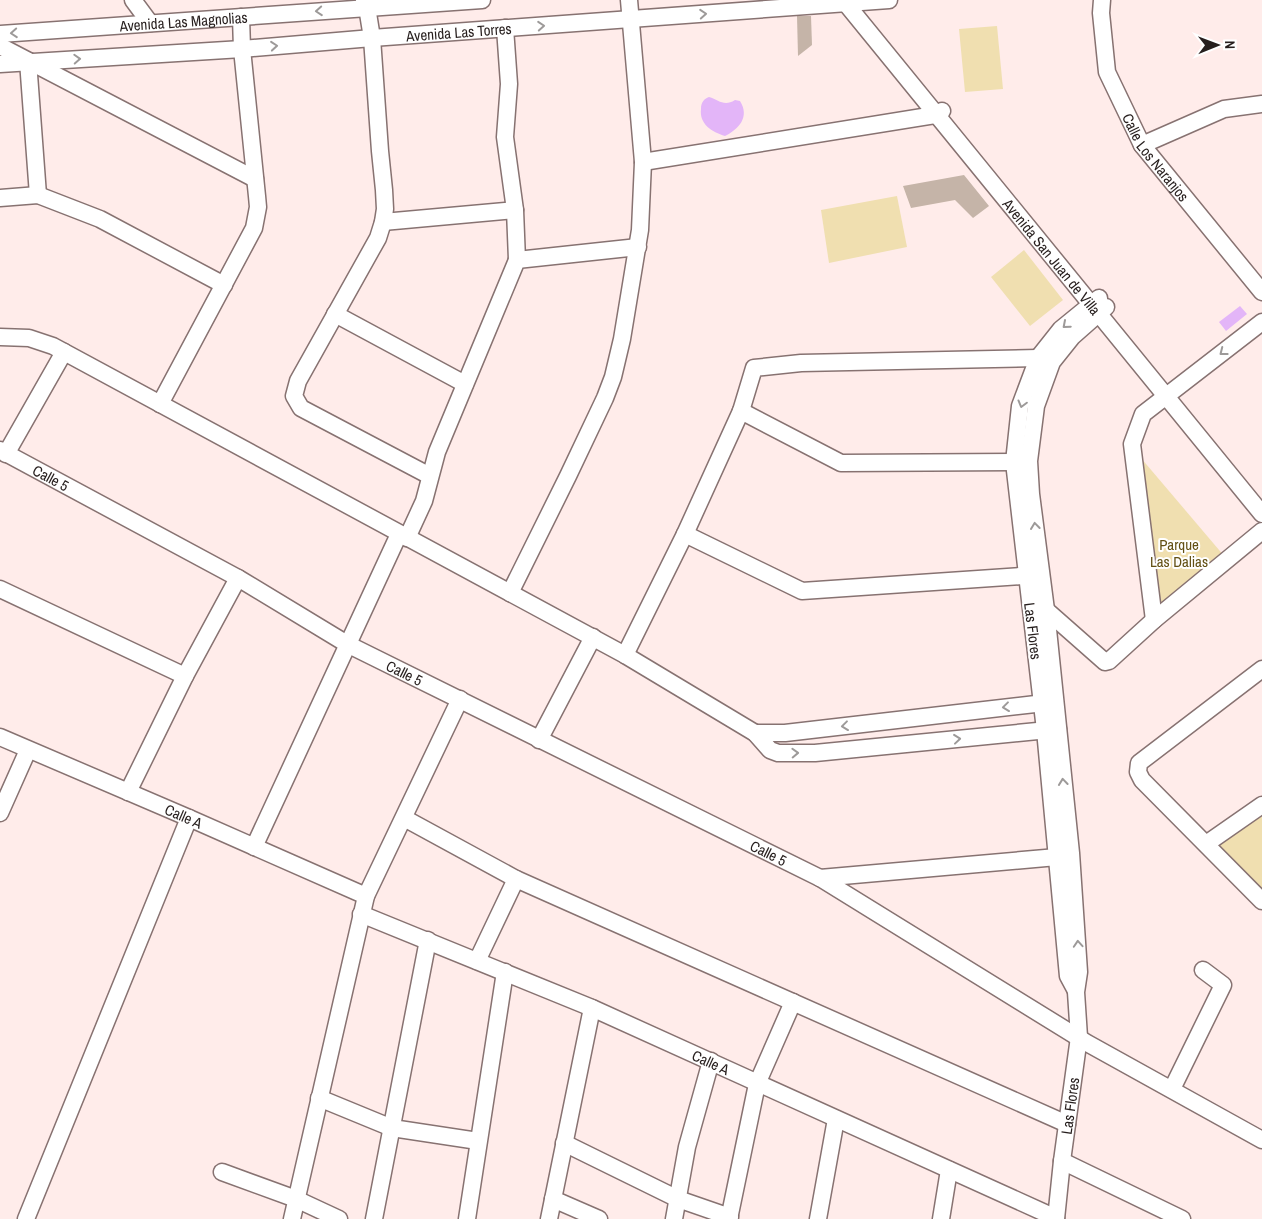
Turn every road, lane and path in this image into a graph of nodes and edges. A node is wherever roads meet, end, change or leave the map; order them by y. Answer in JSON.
{"nodes":[{"id":1,"x":133,"y":0,"type":"edge"},
{"id":2,"x":482,"y":0,"type":"edge"},
{"id":3,"x":629,"y":0,"type":"edge"},
{"id":4,"x":889,"y":0,"type":"edge"},
{"id":5,"x":1102,"y":0,"type":"edge"},
{"id":6,"x":850,"y":1,"type":"edge"},
{"id":7,"x":366,"y":4,"type":"edge"},
{"id":8,"x":241,"y":17,"type":"junction"},
{"id":9,"x":632,"y":20,"type":"junction"},
{"id":10,"x":150,"y":23,"type":"junction"},
{"id":11,"x":505,"y":28,"type":"junction"},
{"id":12,"x":0,"y":34,"type":"edge"},
{"id":13,"x":372,"y":38,"type":"junction"},
{"id":14,"x":0,"y":46,"type":"edge"},
{"id":15,"x":242,"y":49,"type":"junction"},
{"id":16,"x":28,"y":61,"type":"junction"},
{"id":17,"x":0,"y":64,"type":"edge"},
{"id":18,"x":1262,"y":104,"type":"edge"},
{"id":19,"x":940,"y":112,"type":"junction"},
{"id":20,"x":1142,"y":145,"type":"junction"},
{"id":21,"x":643,"y":162,"type":"junction"},
{"id":22,"x":256,"y":180,"type":"junction"},
{"id":23,"x":38,"y":196,"type":"junction"},
{"id":24,"x":0,"y":198,"type":"edge"},
{"id":25,"x":514,"y":210,"type":"junction"},
{"id":26,"x":383,"y":222,"type":"junction"},
{"id":27,"x":638,"y":247,"type":"junction"},
{"id":28,"x":517,"y":260,"type":"junction"},
{"id":29,"x":224,"y":285,"type":"junction"},
{"id":30,"x":1262,"y":292,"type":"edge"},
{"id":31,"x":1099,"y":305,"type":"junction"},
{"id":32,"x":335,"y":314,"type":"junction"},
{"id":33,"x":1262,"y":322,"type":"edge"},
{"id":34,"x":0,"y":337,"type":"edge"},
{"id":35,"x":64,"y":352,"type":"junction"},
{"id":36,"x":1045,"y":360,"type":"junction"},
{"id":37,"x":465,"y":384,"type":"junction"},
{"id":38,"x":1170,"y":394,"type":"junction"},
{"id":39,"x":160,"y":404,"type":"junction"},
{"id":40,"x":742,"y":411,"type":"junction"},
{"id":41,"x":3,"y":452,"type":"edge"},
{"id":42,"x":1014,"y":462,"type":"junction"},
{"id":43,"x":430,"y":476,"type":"junction"},
{"id":44,"x":1262,"y":499,"type":"edge"},
{"id":45,"x":1262,"y":514,"type":"edge"},
{"id":46,"x":1262,"y":531,"type":"edge"},
{"id":47,"x":685,"y":534,"type":"junction"},
{"id":48,"x":403,"y":536,"type":"junction"},
{"id":49,"x":1033,"y":575,"type":"junction"},
{"id":50,"x":238,"y":578,"type":"junction"},
{"id":51,"x":0,"y":589,"type":"edge"},
{"id":52,"x":510,"y":593,"type":"junction"},
{"id":53,"x":1046,"y":610,"type":"junction"},
{"id":54,"x":1154,"y":620,"type":"junction"},
{"id":55,"x":593,"y":638,"type":"junction"},
{"id":56,"x":347,"y":644,"type":"junction"},
{"id":57,"x":625,"y":654,"type":"junction"},
{"id":58,"x":1261,"y":672,"type":"edge"},
{"id":59,"x":185,"y":676,"type":"junction"},
{"id":60,"x":460,"y":700,"type":"junction"},
{"id":61,"x":1049,"y":702,"type":"junction"},
{"id":62,"x":1052,"y":729,"type":"junction"},
{"id":63,"x":755,"y":733,"type":"junction"},
{"id":64,"x":0,"y":737,"type":"edge"},
{"id":65,"x":539,"y":740,"type":"junction"},
{"id":66,"x":28,"y":750,"type":"junction"},
{"id":67,"x":128,"y":792,"type":"junction"},
{"id":68,"x":1262,"y":805,"type":"edge"},
{"id":69,"x":0,"y":813,"type":"edge"},
{"id":70,"x":189,"y":818,"type":"junction"},
{"id":71,"x":404,"y":818,"type":"junction"},
{"id":72,"x":1206,"y":844,"type":"junction"},
{"id":73,"x":254,"y":847,"type":"junction"},
{"id":74,"x":1057,"y":857,"type":"junction"},
{"id":75,"x":820,"y":878,"type":"junction"},
{"id":76,"x":516,"y":879,"type":"junction"},
{"id":77,"x":366,"y":896,"type":"junction"},
{"id":78,"x":1262,"y":901,"type":"edge"},
{"id":79,"x":361,"y":914,"type":"junction"},
{"id":80,"x":428,"y":940,"type":"junction"},
{"id":81,"x":477,"y":961,"type":"junction"},
{"id":82,"x":1203,"y":970,"type":"dead end"},
{"id":83,"x":505,"y":972,"type":"junction"},
{"id":84,"x":1076,"y":992,"type":"junction"},
{"id":85,"x":793,"y":1002,"type":"junction"},
{"id":86,"x":592,"y":1008,"type":"junction"},
{"id":87,"x":1079,"y":1037,"type":"junction"},
{"id":88,"x":711,"y":1061,"type":"junction"},
{"id":89,"x":757,"y":1084,"type":"junction"},
{"id":90,"x":1172,"y":1090,"type":"junction"},
{"id":91,"x":319,"y":1098,"type":"junction"},
{"id":92,"x":836,"y":1119,"type":"junction"},
{"id":93,"x":1067,"y":1124,"type":"junction"},
{"id":94,"x":392,"y":1128,"type":"junction"},
{"id":95,"x":1262,"y":1140,"type":"edge"},
{"id":96,"x":478,"y":1141,"type":"junction"},
{"id":97,"x":564,"y":1142,"type":"junction"},
{"id":98,"x":1062,"y":1161,"type":"junction"},
{"id":99,"x":949,"y":1170,"type":"junction"},
{"id":100,"x":222,"y":1172,"type":"dead end"},
{"id":101,"x":296,"y":1199,"type":"junction"},
{"id":102,"x":553,"y":1199,"type":"junction"},
{"id":103,"x":678,"y":1199,"type":"junction"},
{"id":104,"x":730,"y":1218,"type":"edge"},
{"id":105,"x":1056,"y":1218,"type":"edge"},
{"id":106,"x":26,"y":1219,"type":"edge"},
{"id":107,"x":292,"y":1219,"type":"edge"},
{"id":108,"x":339,"y":1219,"type":"edge"},
{"id":109,"x":374,"y":1219,"type":"edge"},
{"id":110,"x":466,"y":1219,"type":"edge"},
{"id":111,"x":549,"y":1219,"type":"edge"},
{"id":112,"x":599,"y":1219,"type":"edge"},
{"id":113,"x":674,"y":1219,"type":"edge"},
{"id":114,"x":818,"y":1219,"type":"edge"},
{"id":115,"x":941,"y":1219,"type":"edge"},
{"id":116,"x":1182,"y":1219,"type":"edge"}],
"edges":[{"from":1,"to":10,"type":"street"},
{"from":2,"to":7,"type":"street","name":"Avenida Las Torres"},
{"from":3,"to":9,"type":"street"},
{"from":4,"to":6,"type":"street","name":"Avenida Las Torres"},
{"from":5,"to":20,"type":"street","name":"Calle Los Naranjos"},
{"from":9,"to":6,"type":"street","name":"Avenida Las Torres","one_way":true},
{"from":6,"to":19,"type":"street","name":"Avenida San Juan de Villa"},
{"from":7,"to":8,"type":"street","name":"Avenida Las Magnolias","one_way":true},
{"from":7,"to":13,"type":"street"},
{"from":8,"to":10,"type":"street","name":"Avenida Las Magnolias"},
{"from":8,"to":15,"type":"street"},
{"from":11,"to":9,"type":"street","name":"Avenida Las Torres","one_way":true},
{"from":9,"to":21,"type":"street"},
{"from":10,"to":12,"type":"street","name":"Avenida Las Magnolias","one_way":true},
{"from":11,"to":13,"type":"street","name":"Avenida Las Torres"},
{"from":11,"to":25,"type":"street"},
{"from":15,"to":13,"type":"street","name":"Avenida Las Torres","one_way":true},
{"from":13,"to":26,"type":"street"},
{"from":14,"to":16,"type":"street"},
{"from":16,"to":15,"type":"street","name":"Avenida Las Torres","one_way":true},
{"from":15,"to":22,"type":"street"},
{"from":16,"to":17,"type":"street","name":"Avenida Las Torres"},
{"from":16,"to":22,"type":"street"},
{"from":16,"to":23,"type":"street"},
{"from":18,"to":20,"type":"street"},
{"from":19,"to":21,"type":"street"},
{"from":19,"to":31,"type":"street","name":"Avenida San Juan de Villa"},
{"from":20,"to":30,"type":"street","name":"Calle Los Naranjos"},
{"from":21,"to":27,"type":"street"},
{"from":22,"to":29,"type":"street"},
{"from":23,"to":24,"type":"street"},
{"from":23,"to":29,"type":"street"},
{"from":25,"to":26,"type":"street"},
{"from":25,"to":28,"type":"street"},
{"from":26,"to":32,"type":"street"},
{"from":27,"to":28,"type":"street"},
{"from":27,"to":52,"type":"street"},
{"from":28,"to":37,"type":"street"},
{"from":29,"to":39,"type":"street"},
{"from":31,"to":36,"type":"street","name":"Las Flores"},
{"from":31,"to":38,"type":"street","name":"Avenida San Juan de Villa"},
{"from":32,"to":37,"type":"street"},
{"from":32,"to":43,"type":"street"},
{"from":33,"to":38,"type":"street","one_way":true},
{"from":34,"to":35,"type":"street"},
{"from":35,"to":39,"type":"street"},
{"from":35,"to":41,"type":"street"},
{"from":36,"to":40,"type":"street"},
{"from":36,"to":42,"type":"street","name":"Las Flores","one_way":true},
{"from":49,"to":36,"type":"street","name":"Las Flores","one_way":true},
{"from":37,"to":43,"type":"street"},
{"from":38,"to":44,"type":"street","name":"Avenida San Juan de Villa"},
{"from":38,"to":45,"type":"street","name":"Avenida San Juan de Villa"},
{"from":38,"to":54,"type":"street"},
{"from":39,"to":48,"type":"street"},
{"from":40,"to":42,"type":"street"},
{"from":40,"to":47,"type":"street"},
{"from":41,"to":50,"type":"street","name":"Calle 5"},
{"from":42,"to":49,"type":"street","name":"Las Flores"},
{"from":43,"to":48,"type":"street"},
{"from":46,"to":54,"type":"street"},
{"from":47,"to":49,"type":"street"},
{"from":47,"to":57,"type":"street"},
{"from":48,"to":52,"type":"street"},
{"from":48,"to":56,"type":"street"},
{"from":49,"to":53,"type":"street","name":"Las Flores"},
{"from":49,"to":61,"type":"street","name":"Las Flores"},
{"from":50,"to":56,"type":"street","name":"Calle 5"},
{"from":50,"to":59,"type":"street"},
{"from":51,"to":59,"type":"street"},
{"from":52,"to":55,"type":"street"},
{"from":53,"to":54,"type":"street"},
{"from":53,"to":61,"type":"street","name":"Las Flores"},
{"from":55,"to":57,"type":"street"},
{"from":55,"to":65,"type":"street"},
{"from":56,"to":60,"type":"street","name":"Calle 5"},
{"from":56,"to":73,"type":"street"},
{"from":57,"to":63,"type":"street"},
{"from":58,"to":72,"type":"street"},
{"from":59,"to":67,"type":"street"},
{"from":60,"to":65,"type":"street","name":"Calle 5"},
{"from":60,"to":71,"type":"street"},
{"from":61,"to":62,"type":"street","name":"Las Flores"},
{"from":61,"to":63,"type":"street","one_way":true},
{"from":63,"to":62,"type":"street","one_way":true},
{"from":62,"to":74,"type":"street","name":"Las Flores"},
{"from":84,"to":62,"type":"street","name":"Las Flores","one_way":true},
{"from":64,"to":66,"type":"street","name":"Calle A"},
{"from":65,"to":75,"type":"street","name":"Calle 5"},
{"from":66,"to":67,"type":"street","name":"Calle A"},
{"from":66,"to":69,"type":"street"},
{"from":67,"to":70,"type":"street","name":"Calle A"},
{"from":68,"to":72,"type":"street"},
{"from":70,"to":73,"type":"street","name":"Calle A"},
{"from":70,"to":106,"type":"street"},
{"from":71,"to":76,"type":"street"},
{"from":71,"to":77,"type":"street"},
{"from":72,"to":78,"type":"street"},
{"from":73,"to":77,"type":"street","name":"Calle A"},
{"from":74,"to":75,"type":"street"},
{"from":74,"to":84,"type":"street","name":"Las Flores"},
{"from":75,"to":87,"type":"street","name":"Calle 5"},
{"from":76,"to":81,"type":"street"},
{"from":76,"to":85,"type":"street"},
{"from":77,"to":79,"type":"street"},
{"from":79,"to":80,"type":"street","name":"Calle A"},
{"from":79,"to":91,"type":"street"},
{"from":80,"to":81,"type":"street","name":"Calle A"},
{"from":80,"to":94,"type":"street"},
{"from":81,"to":83,"type":"street","name":"Calle A"},
{"from":82,"to":90,"type":"street"},
{"from":83,"to":86,"type":"street","name":"Calle A"},
{"from":83,"to":96,"type":"street"},
{"from":84,"to":87,"type":"street","name":"Las Flores"},
{"from":85,"to":89,"type":"street"},
{"from":85,"to":93,"type":"street"},
{"from":86,"to":88,"type":"street","name":"Calle A"},
{"from":86,"to":97,"type":"street"},
{"from":87,"to":90,"type":"street","name":"Calle 5"},
{"from":87,"to":93,"type":"street","name":"Las Flores"},
{"from":88,"to":89,"type":"street","name":"Calle A"},
{"from":88,"to":103,"type":"street"},
{"from":89,"to":92,"type":"street","name":"Calle A"},
{"from":89,"to":104,"type":"street"},
{"from":90,"to":95,"type":"street","name":"Calle 5"},
{"from":91,"to":94,"type":"street"},
{"from":91,"to":101,"type":"street"},
{"from":92,"to":99,"type":"street","name":"Calle A"},
{"from":92,"to":114,"type":"street"},
{"from":93,"to":98,"type":"street","name":"Las Flores"},
{"from":94,"to":96,"type":"street"},
{"from":94,"to":109,"type":"street"},
{"from":96,"to":110,"type":"street"},
{"from":97,"to":102,"type":"street"},
{"from":97,"to":103,"type":"street"},
{"from":98,"to":105,"type":"street","name":"Las Flores"},
{"from":98,"to":116,"type":"street"},
{"from":99,"to":105,"type":"street","name":"Calle A"},
{"from":99,"to":115,"type":"street"},
{"from":100,"to":101,"type":"street"},
{"from":101,"to":107,"type":"street"},
{"from":101,"to":108,"type":"street"},
{"from":102,"to":111,"type":"street"},
{"from":102,"to":112,"type":"street"},
{"from":103,"to":104,"type":"street"},
{"from":103,"to":113,"type":"street"}]}
